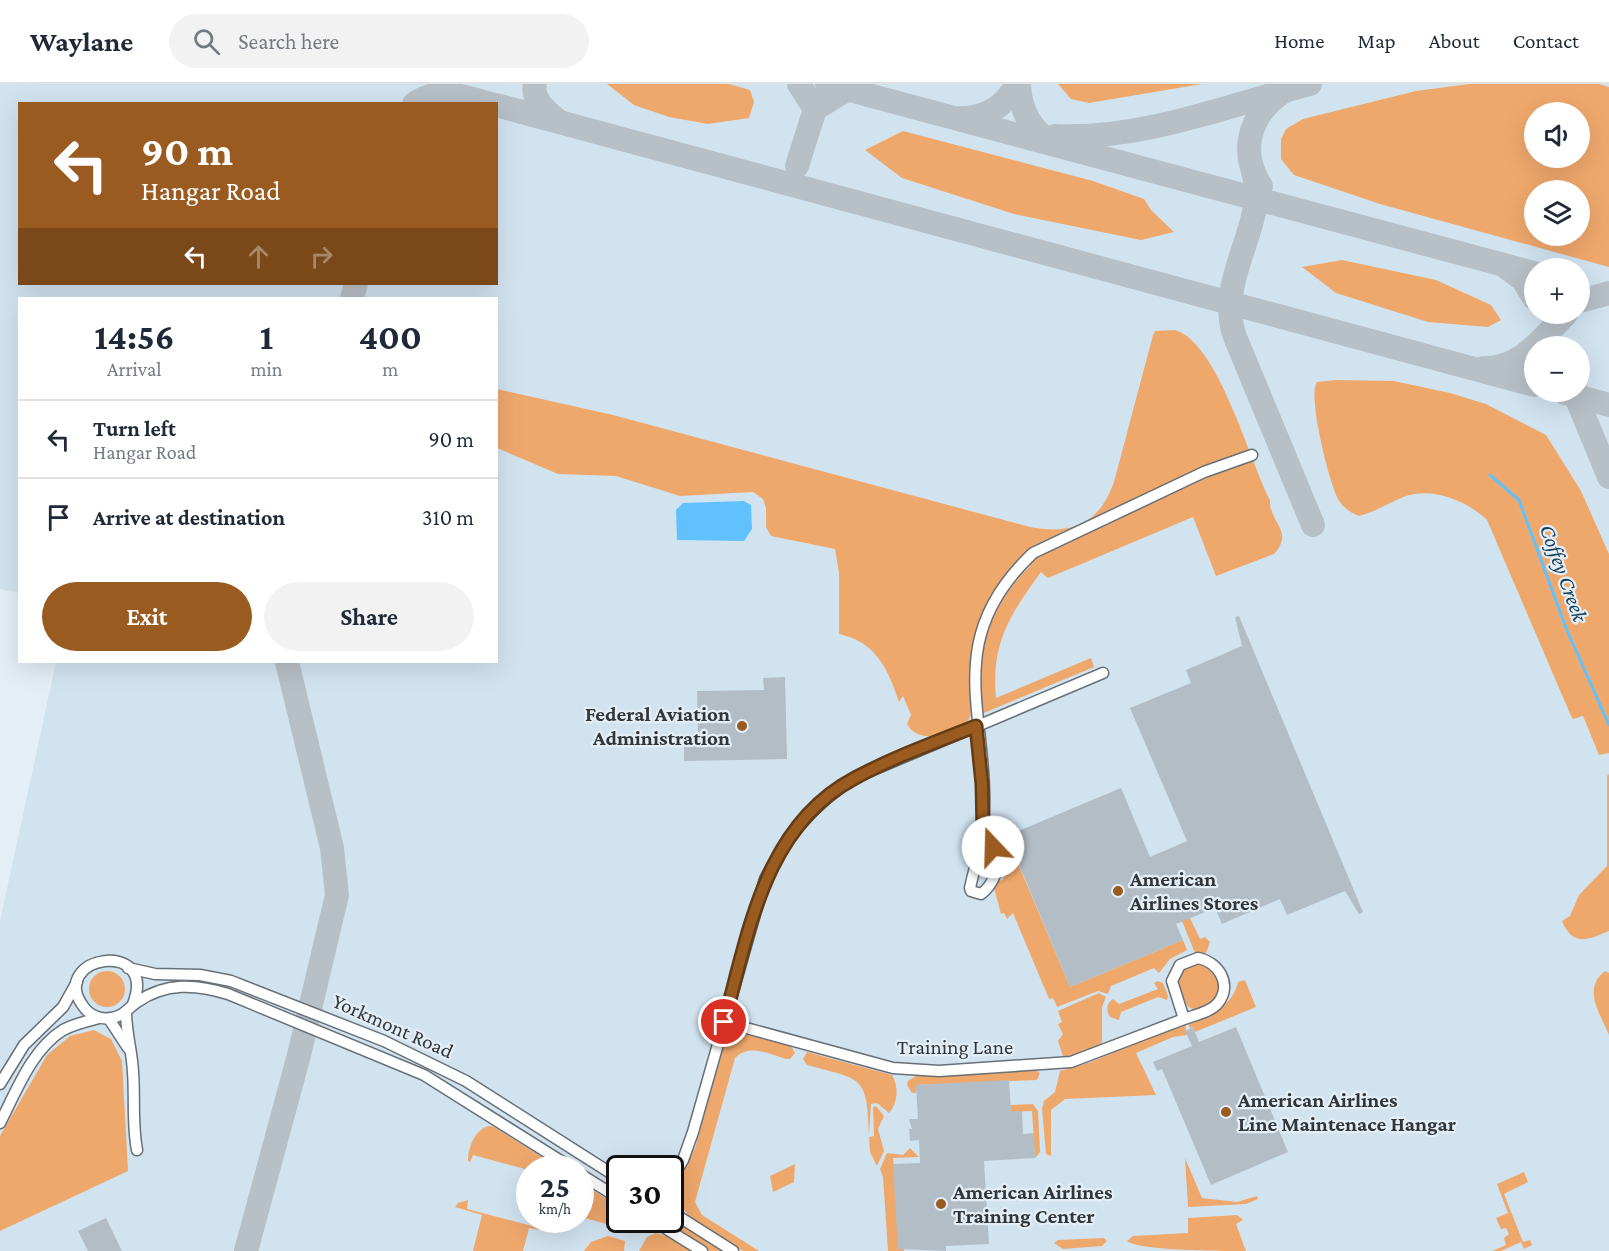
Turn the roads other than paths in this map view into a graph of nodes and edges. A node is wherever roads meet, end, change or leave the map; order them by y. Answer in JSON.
{"nodes":[{"id":1,"x":1251,"y":455,"type":"dead end"},
{"id":2,"x":1103,"y":673,"type":"dead end"},
{"id":3,"x":976,"y":726,"type":"junction"},
{"id":4,"x":983,"y":830,"type":"junction"},
{"id":5,"x":128,"y":968,"type":"junction"},
{"id":6,"x":79,"y":979,"type":"junction"},
{"id":7,"x":130,"y":1008,"type":"junction"},
{"id":8,"x":104,"y":1018,"type":"junction"},
{"id":9,"x":1184,"y":1019,"type":"junction"},
{"id":10,"x":724,"y":1022,"type":"junction"},
{"id":11,"x":128,"y":1048,"type":"junction"},
{"id":12,"x":0,"y":1084,"type":"edge"},
{"id":13,"x":0,"y":1123,"type":"edge"},
{"id":14,"x":137,"y":1150,"type":"dead end"},
{"id":15,"x":551,"y":1155,"type":"edge"},
{"id":16,"x":684,"y":1157,"type":"edge"},
{"id":17,"x":606,"y":1170,"type":"edge"},
{"id":18,"x":684,"y":1220,"type":"edge"},
{"id":19,"x":673,"y":1233,"type":"edge"},
{"id":20,"x":702,"y":1251,"type":"edge"},
{"id":21,"x":733,"y":1251,"type":"edge"}],
"edges":[{"from":1,"to":3,"type":"street"},
{"from":2,"to":3,"type":"street"},
{"from":3,"to":4,"type":"street"},
{"from":3,"to":10,"type":"street"},
{"from":4,"to":4,"type":"street"},
{"from":5,"to":6,"type":"street","name":"Yorkmont Road"},
{"from":5,"to":7,"type":"street"},
{"from":5,"to":17,"type":"street","name":"Yorkmont Road"},
{"from":6,"to":8,"type":"street"},
{"from":6,"to":12,"type":"street","name":"Yorkmont Road"},
{"from":7,"to":8,"type":"street","name":"Yorkmont Road"},
{"from":7,"to":11,"type":"street"},
{"from":7,"to":15,"type":"street","name":"Yorkmont Road"},
{"from":8,"to":11,"type":"street"},
{"from":8,"to":13,"type":"street","name":"Yorkmont Road"},
{"from":9,"to":9,"type":"street","name":"Training Lane"},
{"from":9,"to":10,"type":"street","name":"Training Lane"},
{"from":10,"to":16,"type":"street"},
{"from":11,"to":14,"type":"street"},
{"from":18,"to":21,"type":"street"},
{"from":19,"to":20,"type":"street"}]}
